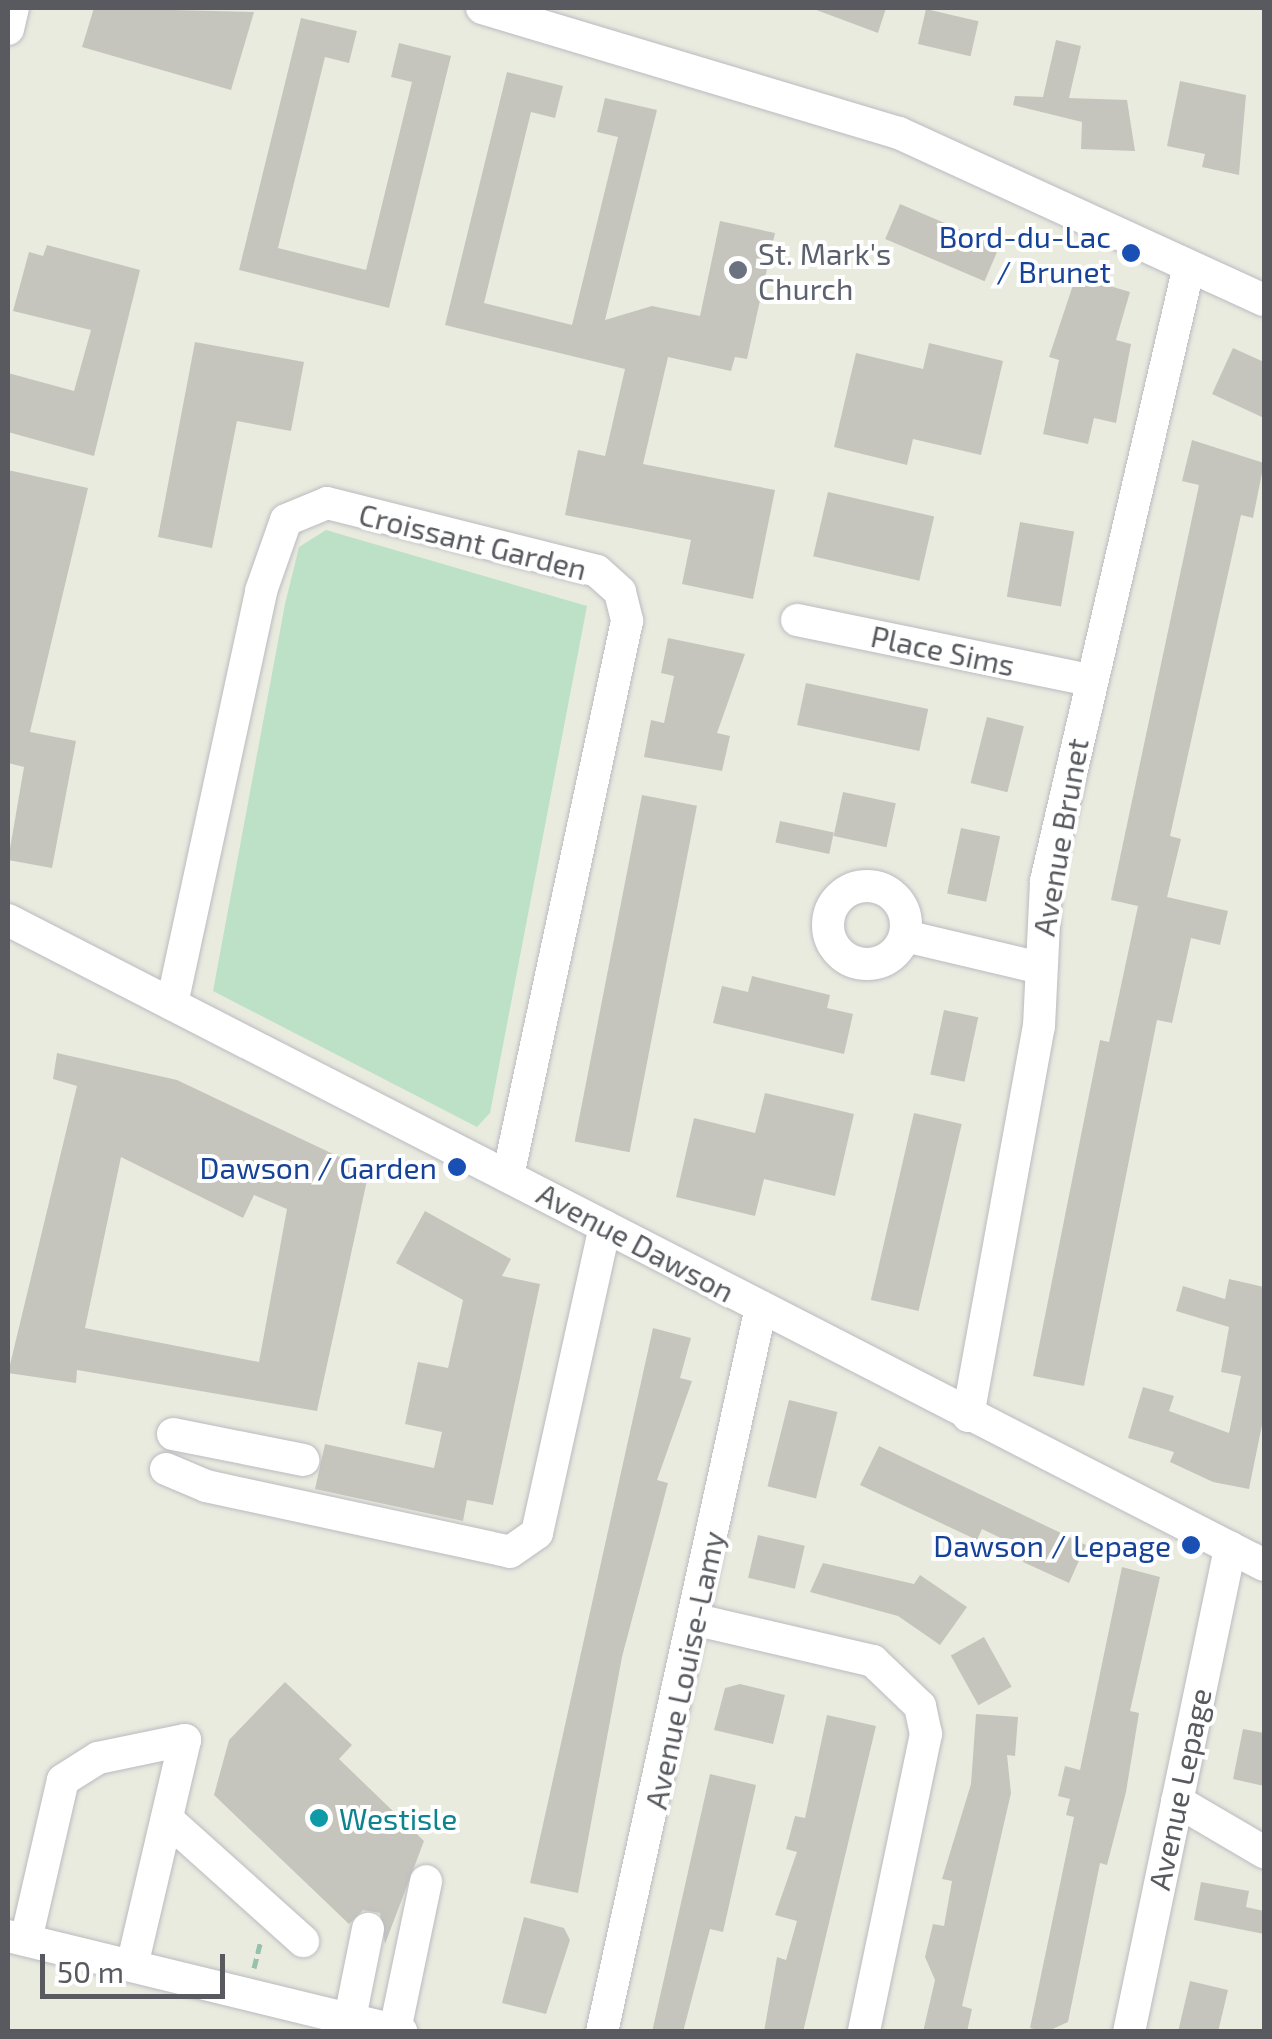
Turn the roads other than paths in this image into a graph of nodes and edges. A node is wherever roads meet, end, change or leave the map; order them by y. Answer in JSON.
{"nodes":[{"id":1,"x":13,"y":8,"type":"edge"},
{"id":2,"x":482,"y":8,"type":"edge"},
{"id":3,"x":8,"y":29,"type":"edge"},
{"id":4,"x":1189,"y":266,"type":"junction"},
{"id":5,"x":1264,"y":300,"type":"edge"},
{"id":6,"x":796,"y":620,"type":"dead end"},
{"id":7,"x":1090,"y":680,"type":"junction"},
{"id":8,"x":8,"y":920,"type":"edge"},
{"id":9,"x":905,"y":936,"type":"dead end"},
{"id":10,"x":1040,"y":968,"type":"junction"},
{"id":11,"x":172,"y":1004,"type":"junction"},
{"id":12,"x":508,"y":1176,"type":"junction"},
{"id":13,"x":605,"y":1226,"type":"junction"},
{"id":14,"x":761,"y":1307,"type":"junction"},
{"id":15,"x":968,"y":1416,"type":"junction"},
{"id":16,"x":174,"y":1434,"type":"dead end"},
{"id":17,"x":303,"y":1460,"type":"dead end"},
{"id":18,"x":166,"y":1469,"type":"dead end"},
{"id":19,"x":1230,"y":1548,"type":"junction"},
{"id":20,"x":1264,"y":1565,"type":"edge"},
{"id":21,"x":696,"y":1620,"type":"junction"},
{"id":22,"x":1177,"y":1801,"type":"junction"},
{"id":23,"x":166,"y":1819,"type":"junction"},
{"id":24,"x":1264,"y":1852,"type":"edge"},
{"id":25,"x":426,"y":1881,"type":"dead end"},
{"id":26,"x":368,"y":1929,"type":"dead end"},
{"id":27,"x":17,"y":1938,"type":"edge"},
{"id":28,"x":303,"y":1942,"type":"dead end"},
{"id":29,"x":132,"y":1966,"type":"junction"},
{"id":30,"x":350,"y":2018,"type":"junction"},
{"id":31,"x":398,"y":2030,"type":"edge"},
{"id":32,"x":602,"y":2032,"type":"edge"},
{"id":33,"x":864,"y":2032,"type":"edge"},
{"id":34,"x":1129,"y":2032,"type":"edge"}],
"edges":[{"from":1,"to":3,"type":"street"},
{"from":2,"to":4,"type":"street"},
{"from":4,"to":5,"type":"street"},
{"from":4,"to":7,"type":"street","name":"Avenue Brunet"},
{"from":6,"to":7,"type":"street","name":"Place Sims"},
{"from":7,"to":10,"type":"street","name":"Avenue Brunet"},
{"from":8,"to":11,"type":"street","name":"Avenue Dawson"},
{"from":9,"to":10,"type":"street"},
{"from":10,"to":15,"type":"street","name":"Avenue Brunet"},
{"from":11,"to":12,"type":"street","name":"Avenue Dawson"},
{"from":11,"to":12,"type":"street","name":"Croissant Garden"},
{"from":12,"to":13,"type":"street","name":"Avenue Dawson"},
{"from":13,"to":14,"type":"street","name":"Avenue Dawson"},
{"from":13,"to":18,"type":"street"},
{"from":14,"to":15,"type":"street","name":"Avenue Dawson"},
{"from":14,"to":21,"type":"street","name":"Avenue Louise-Lamy"},
{"from":15,"to":19,"type":"street","name":"Avenue Dawson"},
{"from":16,"to":17,"type":"street"},
{"from":19,"to":20,"type":"street","name":"Avenue Dawson"},
{"from":19,"to":22,"type":"street","name":"Avenue Lepage"},
{"from":21,"to":32,"type":"street","name":"Avenue Louise-Lamy"},
{"from":21,"to":33,"type":"street"},
{"from":22,"to":24,"type":"street"},
{"from":22,"to":34,"type":"street","name":"Avenue Lepage"},
{"from":23,"to":27,"type":"street"},
{"from":23,"to":28,"type":"street"},
{"from":23,"to":29,"type":"street"},
{"from":25,"to":31,"type":"street"},
{"from":26,"to":30,"type":"street"},
{"from":27,"to":29,"type":"street"},
{"from":29,"to":30,"type":"street"},
{"from":30,"to":31,"type":"street"}]}
